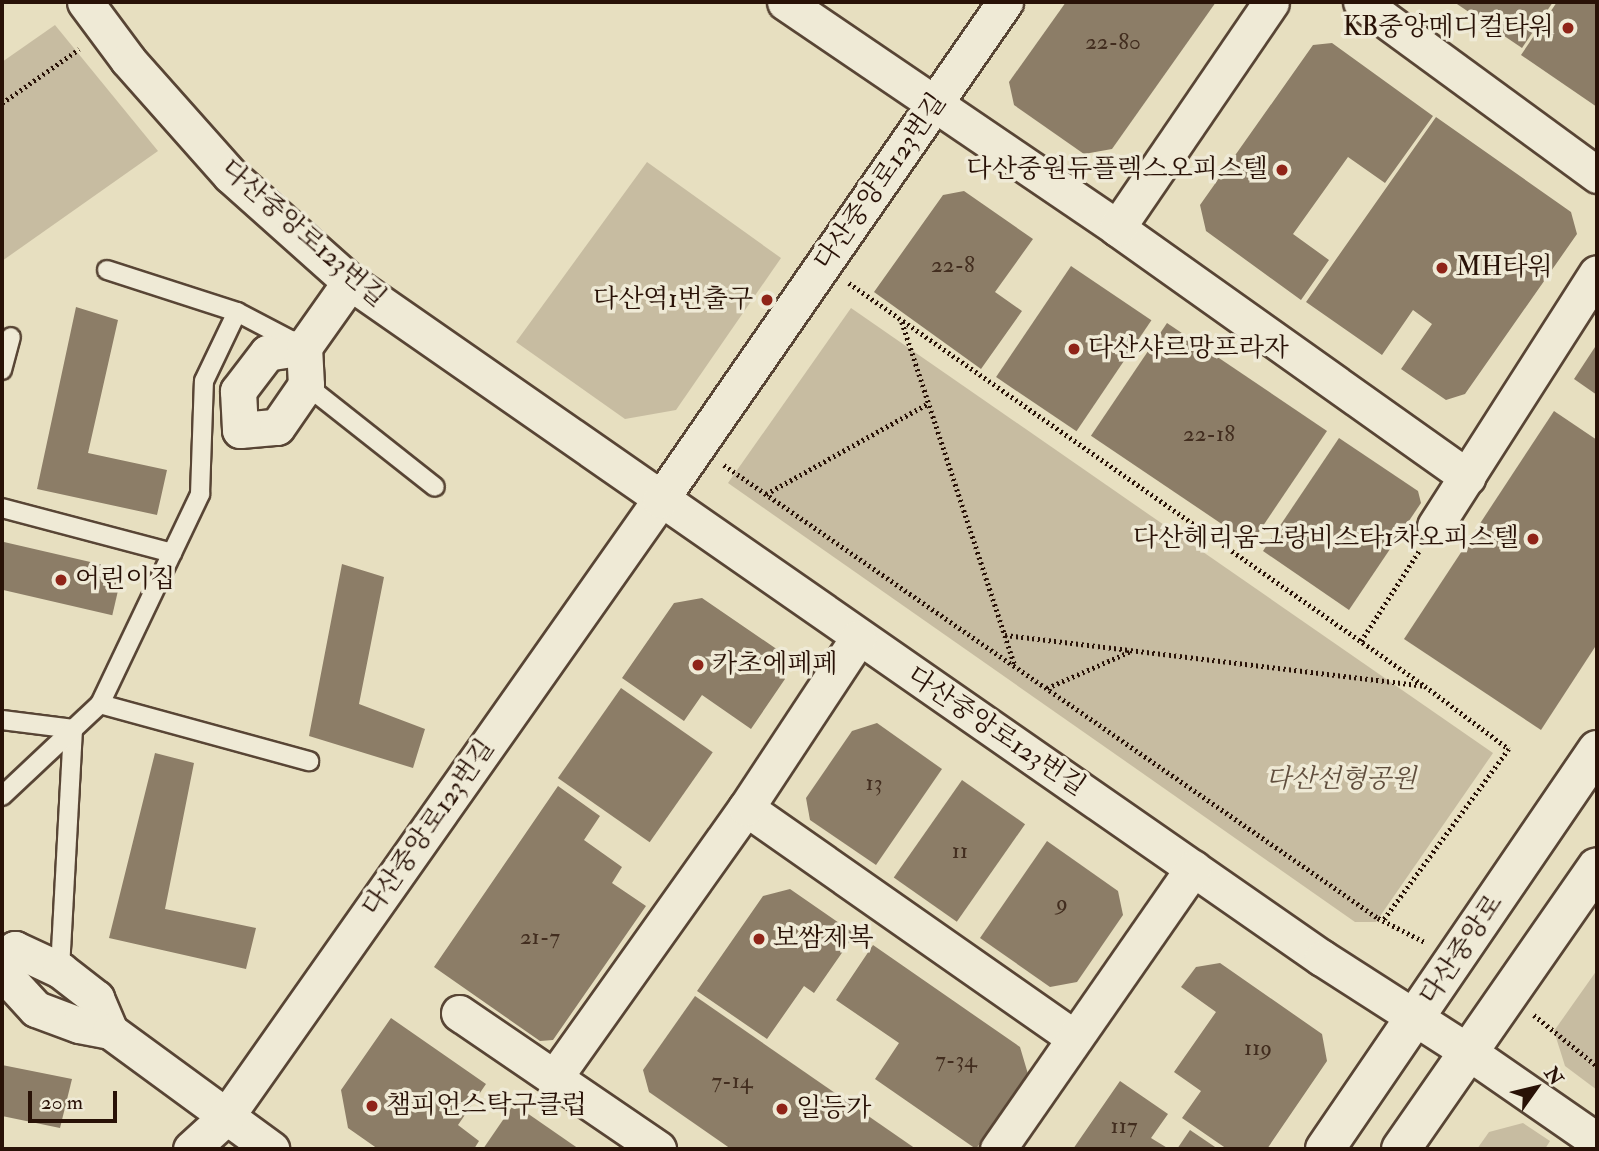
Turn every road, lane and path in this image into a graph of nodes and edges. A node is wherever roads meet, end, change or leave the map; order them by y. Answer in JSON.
{"nodes":[{"id":1,"x":85,"y":2,"type":"edge"},
{"id":2,"x":785,"y":2,"type":"edge"},
{"id":3,"x":1005,"y":2,"type":"edge"},
{"id":4,"x":1271,"y":2,"type":"edge"},
{"id":5,"x":1361,"y":2,"type":"edge"},
{"id":6,"x":106,"y":30,"type":"junction"},
{"id":7,"x":2,"y":103,"type":"edge"},
{"id":8,"x":936,"y":103,"type":"junction"},
{"id":9,"x":1597,"y":175,"type":"edge"},
{"id":10,"x":1117,"y":228,"type":"junction"},
{"id":11,"x":822,"y":265,"type":"junction"},
{"id":12,"x":107,"y":270,"type":"dead end"},
{"id":13,"x":1597,"y":273,"type":"edge"},
{"id":14,"x":350,"y":282,"type":"junction"},
{"id":15,"x":237,"y":312,"type":"junction"},
{"id":16,"x":902,"y":321,"type":"junction"},
{"id":17,"x":10,"y":337,"type":"dead end"},
{"id":18,"x":304,"y":347,"type":"junction"},
{"id":19,"x":2,"y":370,"type":"edge"},
{"id":20,"x":306,"y":386,"type":"junction"},
{"id":21,"x":929,"y":402,"type":"junction"},
{"id":22,"x":697,"y":447,"type":"junction"},
{"id":23,"x":1467,"y":477,"type":"junction"},
{"id":24,"x":435,"y":487,"type":"dead end"},
{"id":25,"x":766,"y":494,"type":"junction"},
{"id":26,"x":660,"y":500,"type":"junction"},
{"id":27,"x":2,"y":508,"type":"edge"},
{"id":28,"x":1435,"y":526,"type":"joint"},
{"id":29,"x":172,"y":553,"type":"junction"},
{"id":30,"x":1005,"y":635,"type":"junction"},
{"id":31,"x":858,"y":638,"type":"junction"},
{"id":32,"x":1361,"y":641,"type":"junction"},
{"id":33,"x":1132,"y":650,"type":"junction"},
{"id":34,"x":1015,"y":667,"type":"junction"},
{"id":35,"x":1425,"y":686,"type":"junction"},
{"id":36,"x":1046,"y":688,"type":"junction"},
{"id":37,"x":100,"y":704,"type":"junction"},
{"id":38,"x":2,"y":720,"type":"edge"},
{"id":39,"x":73,"y":729,"type":"junction"},
{"id":40,"x":1597,"y":750,"type":"edge"},
{"id":41,"x":309,"y":761,"type":"dead end"},
{"id":42,"x":2,"y":796,"type":"edge"},
{"id":43,"x":746,"y":808,"type":"junction"},
{"id":44,"x":1597,"y":867,"type":"edge"},
{"id":45,"x":1193,"y":868,"type":"junction"},
{"id":46,"x":1384,"y":920,"type":"junction"},
{"id":47,"x":1458,"y":959,"type":"junction"},
{"id":48,"x":2,"y":970,"type":"edge"},
{"id":49,"x":60,"y":970,"type":"junction"},
{"id":50,"x":1509,"y":994,"type":"junction"},
{"id":51,"x":459,"y":1013,"type":"dead end"},
{"id":52,"x":1416,"y":1018,"type":"junction"},
{"id":53,"x":110,"y":1031,"type":"junction"},
{"id":54,"x":1075,"y":1038,"type":"junction"},
{"id":55,"x":1470,"y":1053,"type":"junction"},
{"id":56,"x":1597,"y":1066,"type":"edge"},
{"id":57,"x":555,"y":1078,"type":"junction"},
{"id":58,"x":225,"y":1118,"type":"junction"},
{"id":59,"x":1597,"y":1141,"type":"edge"},
{"id":60,"x":191,"y":1149,"type":"edge"},
{"id":61,"x":271,"y":1149,"type":"edge"},
{"id":62,"x":658,"y":1149,"type":"edge"},
{"id":63,"x":998,"y":1149,"type":"edge"},
{"id":64,"x":1325,"y":1149,"type":"edge"},
{"id":65,"x":1401,"y":1149,"type":"edge"}],
"edges":[{"from":1,"to":6,"type":"street","name":"다산중앙로123번길"},
{"from":2,"to":8,"type":"street"},
{"from":3,"to":8,"type":"street","name":"다산중앙로123번길"},
{"from":4,"to":10,"type":"street"},
{"from":5,"to":9,"type":"street"},
{"from":6,"to":7,"type":"path"},
{"from":6,"to":14,"type":"street","name":"다산중앙로123번길"},
{"from":8,"to":10,"type":"street"},
{"from":8,"to":11,"type":"street","name":"다산중앙로123번길"},
{"from":10,"to":23,"type":"street"},
{"from":11,"to":16,"type":"path"},
{"from":11,"to":22,"type":"street","name":"다산중앙로123번길"},
{"from":12,"to":15,"type":"lane"},
{"from":13,"to":23,"type":"street"},
{"from":14,"to":18,"type":"street"},
{"from":14,"to":26,"type":"street","name":"다산중앙로123번길"},
{"from":15,"to":18,"type":"lane"},
{"from":15,"to":29,"type":"lane"},
{"from":16,"to":21,"type":"path"},
{"from":16,"to":32,"type":"path"},
{"from":17,"to":19,"type":"lane"},
{"from":18,"to":20,"type":"street"},
{"from":18,"to":20,"type":"street"},
{"from":20,"to":24,"type":"lane"},
{"from":21,"to":25,"type":"path"},
{"from":21,"to":30,"type":"path"},
{"from":22,"to":25,"type":"path"},
{"from":22,"to":26,"type":"street","name":"다산중앙로123번길"},
{"from":23,"to":28,"type":"street"},
{"from":25,"to":34,"type":"path"},
{"from":26,"to":31,"type":"street","name":"다산중앙로123번길"},
{"from":26,"to":58,"type":"street","name":"다산중앙로123번길"},
{"from":27,"to":29,"type":"lane"},
{"from":28,"to":32,"type":"path"},
{"from":29,"to":37,"type":"lane"},
{"from":30,"to":33,"type":"path"},
{"from":30,"to":34,"type":"path"},
{"from":31,"to":43,"type":"street"},
{"from":31,"to":45,"type":"street","name":"다산중앙로123번길"},
{"from":32,"to":35,"type":"path"},
{"from":33,"to":35,"type":"path"},
{"from":33,"to":36,"type":"path"},
{"from":34,"to":36,"type":"path"},
{"from":35,"to":46,"type":"path"},
{"from":36,"to":46,"type":"path"},
{"from":37,"to":39,"type":"lane"},
{"from":37,"to":41,"type":"lane"},
{"from":38,"to":39,"type":"lane"},
{"from":39,"to":42,"type":"lane"},
{"from":39,"to":49,"type":"lane"},
{"from":40,"to":47,"type":"street","name":"다산중앙로"},
{"from":43,"to":54,"type":"street"},
{"from":43,"to":57,"type":"street"},
{"from":44,"to":50,"type":"street"},
{"from":45,"to":52,"type":"street","name":"다산중앙로123번길"},
{"from":45,"to":54,"type":"street"},
{"from":46,"to":47,"type":"path"},
{"from":47,"to":52,"type":"street","name":"다산중앙로"},
{"from":48,"to":49,"type":"street"},
{"from":48,"to":53,"type":"street"},
{"from":49,"to":53,"type":"street"},
{"from":50,"to":55,"type":"street"},
{"from":50,"to":56,"type":"path"},
{"from":51,"to":57,"type":"street"},
{"from":52,"to":55,"type":"street","name":"다산중앙로123번길"},
{"from":52,"to":64,"type":"street","name":"다산중앙로"},
{"from":53,"to":58,"type":"street"},
{"from":54,"to":63,"type":"street"},
{"from":55,"to":59,"type":"street","name":"다산중앙로123번길"},
{"from":55,"to":65,"type":"street"},
{"from":57,"to":62,"type":"street"},
{"from":58,"to":60,"type":"street","name":"다산중앙로123번길"},
{"from":58,"to":61,"type":"street"}]}
